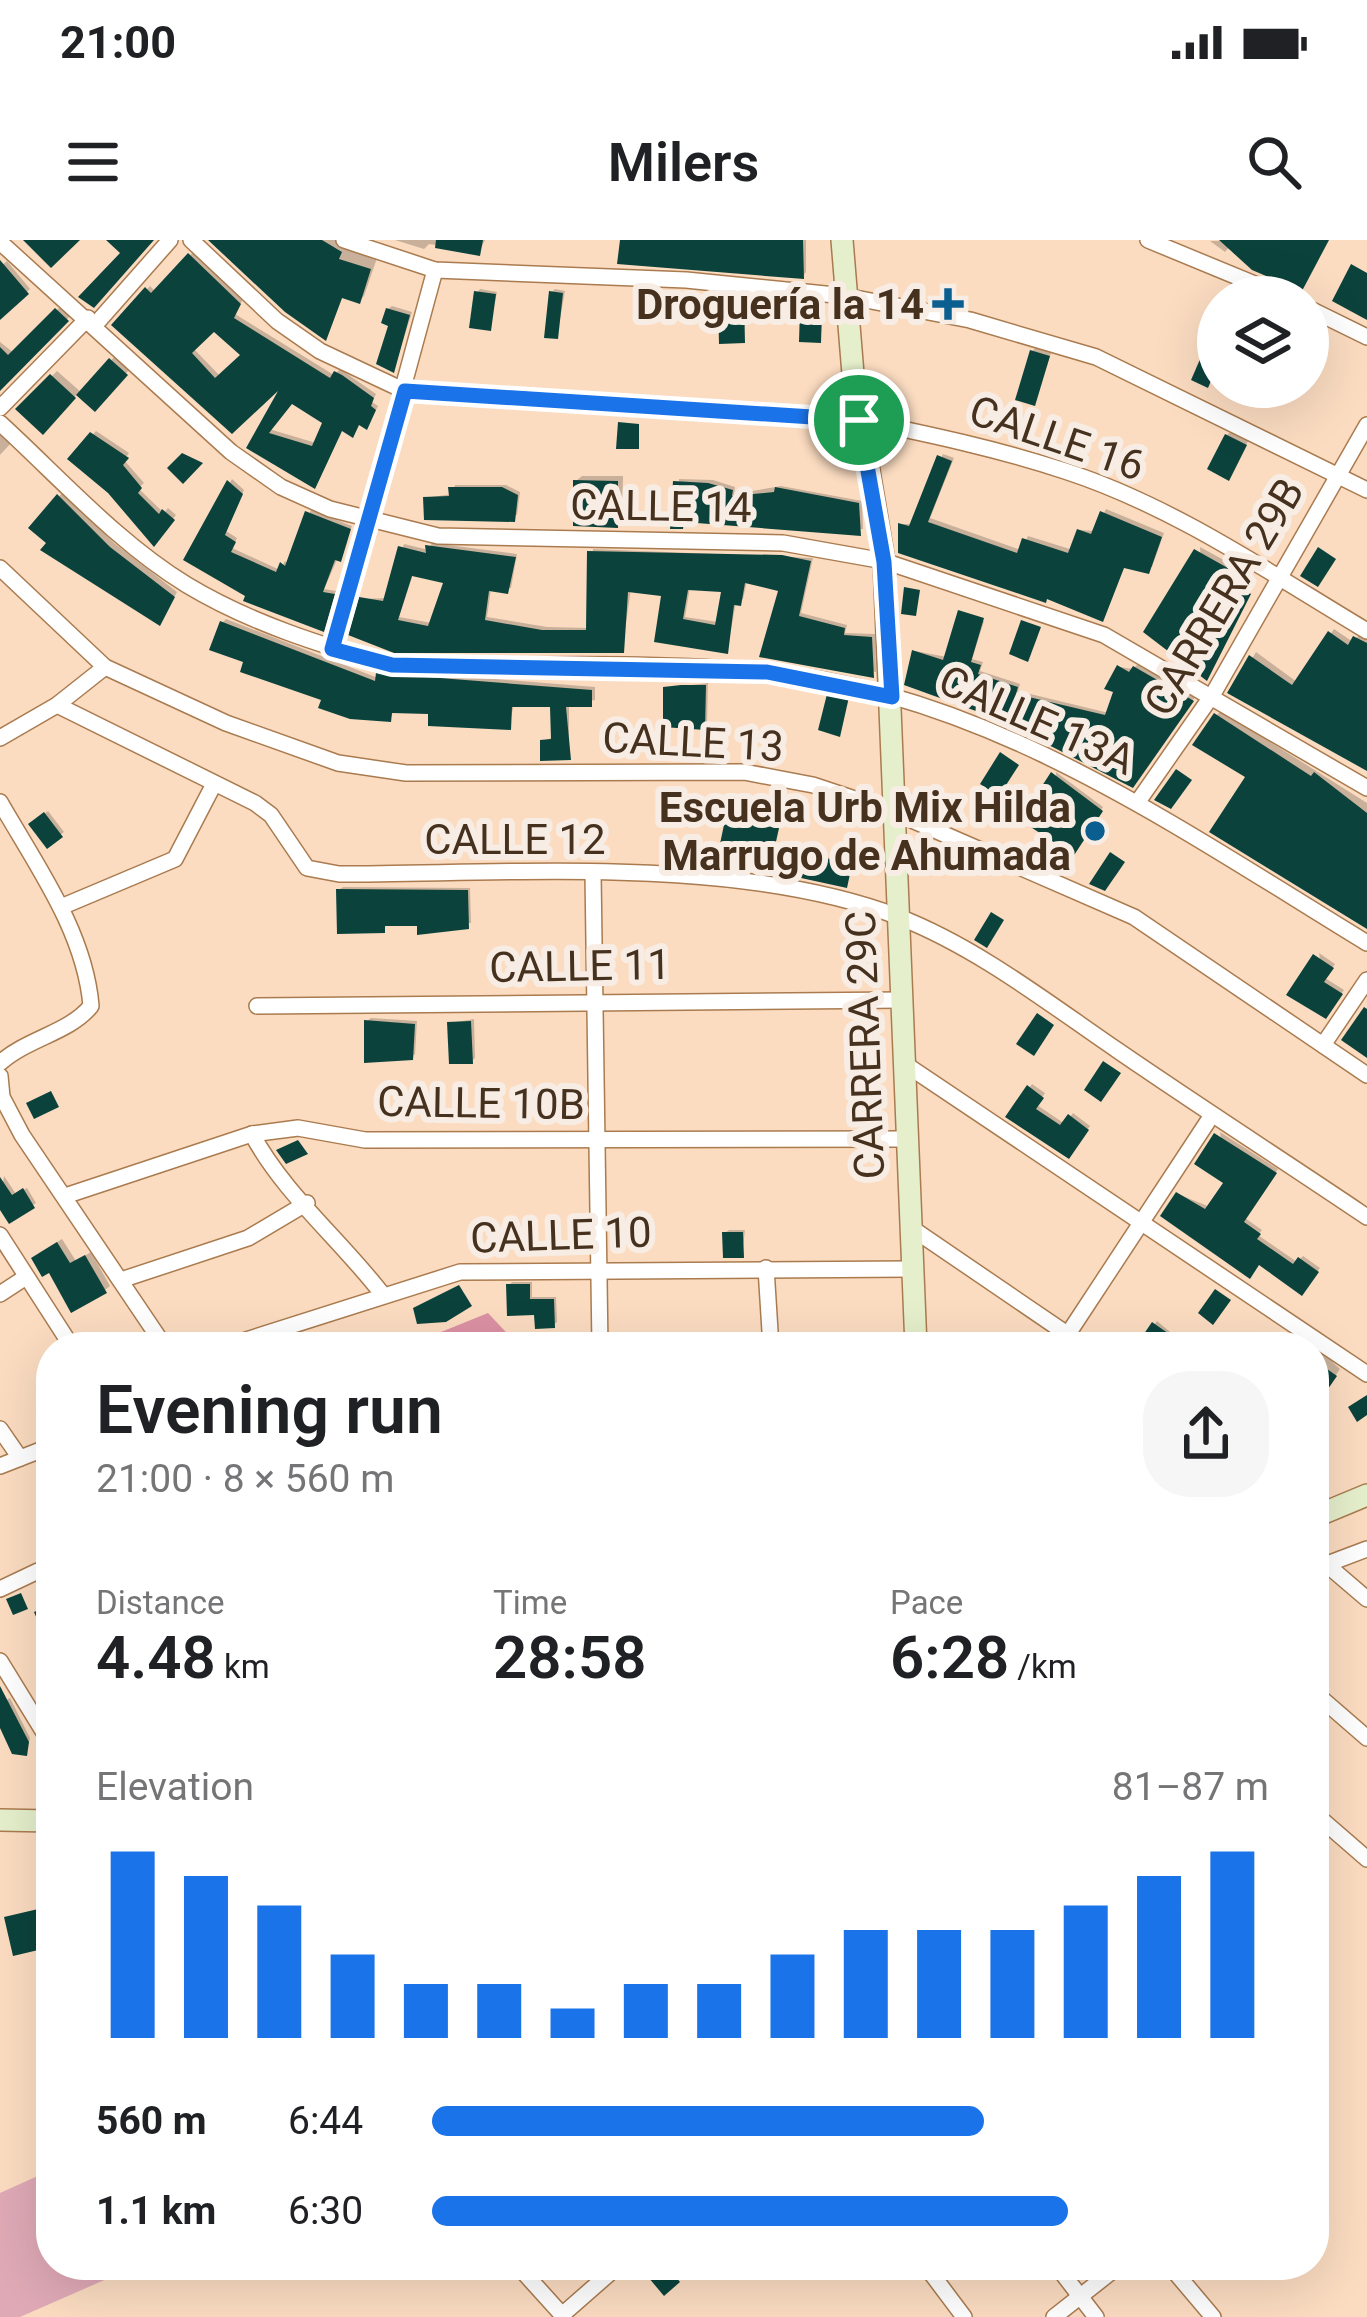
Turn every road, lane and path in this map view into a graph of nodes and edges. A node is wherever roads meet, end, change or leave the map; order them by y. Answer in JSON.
{"nodes":[{"id":1,"x":170,"y":240,"type":"edge"},
{"id":2,"x":191,"y":240,"type":"edge"},
{"id":3,"x":344,"y":240,"type":"edge"},
{"id":4,"x":842,"y":240,"type":"edge"},
{"id":5,"x":1148,"y":240,"type":"edge"},
{"id":6,"x":0,"y":242,"type":"edge"},
{"id":7,"x":435,"y":270,"type":"junction"},
{"id":8,"x":1235,"y":276,"type":"edge"},
{"id":9,"x":844,"y":296,"type":"junction"},
{"id":10,"x":1329,"y":318,"type":"edge"},
{"id":11,"x":92,"y":322,"type":"junction"},
{"id":12,"x":1367,"y":337,"type":"edge"},
{"id":13,"x":405,"y":391,"type":"junction"},
{"id":14,"x":0,"y":408,"type":"edge"},
{"id":15,"x":859,"y":420,"type":"junction"},
{"id":16,"x":0,"y":423,"type":"edge"},
{"id":17,"x":1367,"y":425,"type":"edge"},
{"id":18,"x":1339,"y":474,"type":"junction"},
{"id":19,"x":1367,"y":490,"type":"edge"},
{"id":20,"x":370,"y":521,"type":"junction"},
{"id":21,"x":884,"y":562,"type":"junction"},
{"id":22,"x":0,"y":568,"type":"edge"},
{"id":23,"x":1280,"y":578,"type":"junction"},
{"id":24,"x":1367,"y":631,"type":"edge"},
{"id":25,"x":332,"y":649,"type":"junction"},
{"id":26,"x":105,"y":667,"type":"junction"},
{"id":27,"x":1213,"y":694,"type":"junction"},
{"id":28,"x":892,"y":697,"type":"junction"},
{"id":29,"x":57,"y":705,"type":"junction"},
{"id":30,"x":0,"y":737,"type":"edge"},
{"id":31,"x":214,"y":784,"type":"junction"},
{"id":32,"x":1367,"y":788,"type":"edge"},
{"id":33,"x":0,"y":802,"type":"edge"},
{"id":34,"x":1137,"y":803,"type":"junction"},
{"id":35,"x":891,"y":811,"type":"junction"},
{"id":36,"x":593,"y":874,"type":"junction"},
{"id":37,"x":61,"y":907,"type":"junction"},
{"id":38,"x":901,"y":918,"type":"junction"},
{"id":39,"x":1367,"y":943,"type":"edge"},
{"id":40,"x":1367,"y":980,"type":"edge"},
{"id":41,"x":903,"y":1000,"type":"junction"},
{"id":42,"x":593,"y":1001,"type":"junction"},
{"id":43,"x":257,"y":1006,"type":"dead end"},
{"id":44,"x":1323,"y":1045,"type":"junction"},
{"id":45,"x":902,"y":1062,"type":"junction"},
{"id":46,"x":0,"y":1063,"type":"edge"},
{"id":47,"x":1367,"y":1075,"type":"edge"},
{"id":48,"x":0,"y":1076,"type":"edge"},
{"id":49,"x":1211,"y":1115,"type":"junction"},
{"id":50,"x":252,"y":1134,"type":"junction"},
{"id":51,"x":906,"y":1139,"type":"junction"},
{"id":52,"x":597,"y":1141,"type":"junction"},
{"id":53,"x":68,"y":1195,"type":"junction"},
{"id":54,"x":307,"y":1203,"type":"junction"},
{"id":55,"x":1367,"y":1217,"type":"edge"},
{"id":56,"x":1140,"y":1224,"type":"junction"},
{"id":57,"x":910,"y":1227,"type":"junction"},
{"id":58,"x":2,"y":1242,"type":"edge"},
{"id":59,"x":598,"y":1267,"type":"junction"},
{"id":60,"x":766,"y":1268,"type":"junction"},
{"id":61,"x":912,"y":1269,"type":"junction"},
{"id":62,"x":26,"y":1277,"type":"junction"},
{"id":63,"x":122,"y":1280,"type":"junction"},
{"id":64,"x":0,"y":1294,"type":"edge"},
{"id":65,"x":383,"y":1295,"type":"junction"},
{"id":66,"x":62,"y":1332,"type":"edge"},
{"id":67,"x":155,"y":1332,"type":"edge"},
{"id":68,"x":270,"y":1332,"type":"edge"},
{"id":69,"x":600,"y":1332,"type":"edge"},
{"id":70,"x":770,"y":1332,"type":"edge"},
{"id":71,"x":915,"y":1332,"type":"edge"},
{"id":72,"x":1065,"y":1332,"type":"edge"},
{"id":73,"x":1069,"y":1332,"type":"edge"},
{"id":74,"x":1303,"y":1332,"type":"edge"},
{"id":75,"x":1329,"y":1349,"type":"edge"},
{"id":76,"x":1367,"y":1374,"type":"edge"},
{"id":77,"x":0,"y":1430,"type":"edge"},
{"id":78,"x":36,"y":1452,"type":"edge"},
{"id":79,"x":20,"y":1458,"type":"junction"},
{"id":80,"x":0,"y":1466,"type":"edge"},
{"id":81,"x":1367,"y":1495,"type":"edge"},
{"id":82,"x":1329,"y":1508,"type":"edge"},
{"id":83,"x":1367,"y":1549,"type":"edge"},
{"id":84,"x":1329,"y":1564,"type":"edge"},
{"id":85,"x":36,"y":1572,"type":"edge"},
{"id":86,"x":1329,"y":1573,"type":"edge"},
{"id":87,"x":0,"y":1589,"type":"edge"},
{"id":88,"x":1367,"y":1599,"type":"edge"},
{"id":89,"x":0,"y":1661,"type":"edge"},
{"id":90,"x":19,"y":1692,"type":"junction"},
{"id":91,"x":0,"y":1693,"type":"edge"},
{"id":92,"x":1329,"y":1705,"type":"edge"},
{"id":93,"x":36,"y":1720,"type":"edge"},
{"id":94,"x":1367,"y":1738,"type":"edge"},
{"id":95,"x":0,"y":1820,"type":"edge"},
{"id":96,"x":36,"y":1821,"type":"edge"},
{"id":97,"x":1329,"y":1826,"type":"edge"},
{"id":98,"x":1367,"y":1859,"type":"edge"},
{"id":99,"x":531,"y":2280,"type":"edge"},
{"id":100,"x":603,"y":2280,"type":"edge"},
{"id":101,"x":936,"y":2280,"type":"edge"},
{"id":102,"x":1067,"y":2280,"type":"edge"},
{"id":103,"x":1101,"y":2280,"type":"edge"},
{"id":104,"x":1182,"y":2280,"type":"edge"},
{"id":105,"x":1080,"y":2297,"type":"junction"},
{"id":106,"x":563,"y":2316,"type":"edge"},
{"id":107,"x":964,"y":2317,"type":"edge"},
{"id":108,"x":1054,"y":2317,"type":"edge"},
{"id":109,"x":1096,"y":2317,"type":"edge"},
{"id":110,"x":1213,"y":2317,"type":"edge"}],
"edges":[{"from":1,"to":11,"type":"street"},
{"from":2,"to":13,"type":"street"},
{"from":3,"to":7,"type":"street"},
{"from":4,"to":9,"type":"street","name":"CARRERA 29C"},
{"from":5,"to":8,"type":"street"},
{"from":6,"to":11,"type":"street","name":"CALLE 14"},
{"from":7,"to":9,"type":"street"},
{"from":7,"to":13,"type":"street"},
{"from":9,"to":15,"type":"street","name":"CARRERA 29C"},
{"from":9,"to":18,"type":"street"},
{"from":10,"to":12,"type":"street"},
{"from":11,"to":14,"type":"street"},
{"from":11,"to":20,"type":"street","name":"CALLE 14"},
{"from":13,"to":15,"type":"street","name":"CALLE 16"},
{"from":13,"to":20,"type":"street"},
{"from":15,"to":21,"type":"street","name":"CARRERA 29C"},
{"from":15,"to":23,"type":"street","name":"CALLE 16"},
{"from":16,"to":25,"type":"street","name":"CALLE 13A"},
{"from":17,"to":18,"type":"street","name":"CARRERA 29B"},
{"from":18,"to":19,"type":"street"},
{"from":18,"to":23,"type":"street","name":"CARRERA 29B"},
{"from":20,"to":21,"type":"street","name":"CALLE 14"},
{"from":20,"to":25,"type":"street"},
{"from":21,"to":27,"type":"street","name":"CALLE 14"},
{"from":21,"to":28,"type":"street","name":"CARRERA 29C"},
{"from":22,"to":26,"type":"street","name":"CALLE 13"},
{"from":23,"to":24,"type":"street","name":"CALLE 16"},
{"from":23,"to":27,"type":"street","name":"CARRERA 29B"},
{"from":25,"to":28,"type":"street","name":"CALLE 13A"},
{"from":26,"to":29,"type":"street"},
{"from":26,"to":35,"type":"street","name":"CALLE 13"},
{"from":27,"to":32,"type":"street","name":"CALLE 14"},
{"from":27,"to":34,"type":"street","name":"CARRERA 29B"},
{"from":28,"to":34,"type":"street","name":"CALLE 13A"},
{"from":28,"to":35,"type":"street","name":"CARRERA 29C"},
{"from":29,"to":30,"type":"street"},
{"from":29,"to":31,"type":"street","name":"CALLE 12"},
{"from":31,"to":36,"type":"street","name":"CALLE 12"},
{"from":31,"to":37,"type":"street"},
{"from":33,"to":37,"type":"street"},
{"from":34,"to":39,"type":"street","name":"CALLE 13A"},
{"from":35,"to":38,"type":"street","name":"CARRERA 29C"},
{"from":35,"to":44,"type":"street","name":"CALLE 13"},
{"from":36,"to":38,"type":"street","name":"CALLE 12"},
{"from":36,"to":42,"type":"street"},
{"from":37,"to":46,"type":"street"},
{"from":38,"to":41,"type":"street","name":"CARRERA 29C"},
{"from":38,"to":49,"type":"street","name":"CALLE 12"},
{"from":40,"to":44,"type":"street"},
{"from":41,"to":42,"type":"street","name":"CALLE 11"},
{"from":41,"to":45,"type":"street","name":"CARRERA 29C"},
{"from":42,"to":43,"type":"street","name":"CALLE 11"},
{"from":42,"to":52,"type":"street"},
{"from":44,"to":47,"type":"street","name":"CALLE 13"},
{"from":45,"to":51,"type":"street","name":"CARRERA 29C"},
{"from":45,"to":56,"type":"street"},
{"from":48,"to":53,"type":"street"},
{"from":49,"to":55,"type":"street","name":"CALLE 12"},
{"from":49,"to":56,"type":"street"},
{"from":50,"to":52,"type":"street","name":"CALLE 10B"},
{"from":50,"to":53,"type":"street","name":"CALLE 10B"},
{"from":50,"to":54,"type":"street"},
{"from":51,"to":52,"type":"street","name":"CALLE 10B"},
{"from":51,"to":57,"type":"street","name":"CARRERA 29C"},
{"from":52,"to":59,"type":"street"},
{"from":53,"to":63,"type":"street"},
{"from":54,"to":63,"type":"street"},
{"from":54,"to":65,"type":"street"},
{"from":56,"to":73,"type":"street"},
{"from":56,"to":74,"type":"street"},
{"from":57,"to":61,"type":"street","name":"CARRERA 29C"},
{"from":57,"to":72,"type":"street"},
{"from":58,"to":62,"type":"street"},
{"from":59,"to":60,"type":"street","name":"CALLE 10"},
{"from":59,"to":65,"type":"street","name":"CALLE 10"},
{"from":59,"to":69,"type":"street"},
{"from":60,"to":61,"type":"street","name":"CALLE 10"},
{"from":60,"to":70,"type":"street"},
{"from":61,"to":71,"type":"street","name":"CARRERA 29C"},
{"from":62,"to":64,"type":"street"},
{"from":62,"to":66,"type":"street"},
{"from":63,"to":67,"type":"street"},
{"from":65,"to":68,"type":"street","name":"CALLE 10"},
{"from":75,"to":76,"type":"street"},
{"from":77,"to":79,"type":"street"},
{"from":78,"to":79,"type":"street"},
{"from":79,"to":80,"type":"street"},
{"from":81,"to":82,"type":"street"},
{"from":83,"to":84,"type":"street"},
{"from":85,"to":87,"type":"street"},
{"from":86,"to":88,"type":"street"},
{"from":89,"to":90,"type":"street"},
{"from":90,"to":91,"type":"street"},
{"from":90,"to":93,"type":"street"},
{"from":92,"to":94,"type":"street"},
{"from":95,"to":96,"type":"street"},
{"from":97,"to":98,"type":"street"},
{"from":99,"to":106,"type":"street"},
{"from":100,"to":106,"type":"street"},
{"from":101,"to":107,"type":"street"},
{"from":102,"to":105,"type":"street"},
{"from":103,"to":105,"type":"street"},
{"from":104,"to":110,"type":"street"},
{"from":105,"to":108,"type":"street"},
{"from":105,"to":109,"type":"street"}]}
